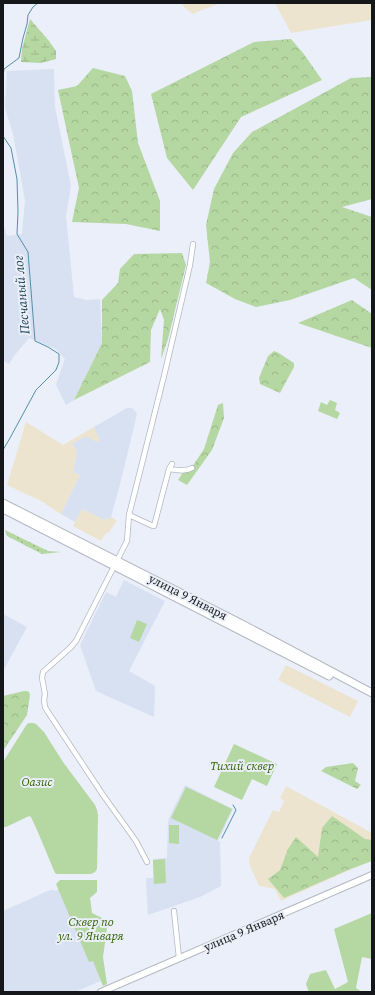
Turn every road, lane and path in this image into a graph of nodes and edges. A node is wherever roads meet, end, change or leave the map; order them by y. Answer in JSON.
{"nodes":[{"id":1,"x":193,"y":244,"type":"dead end"},
{"id":2,"x":172,"y":464,"type":"dead end"},
{"id":3,"x":192,"y":468,"type":"dead end"},
{"id":4,"x":169,"y":469,"type":"junction"},
{"id":5,"x":3,"y":503,"type":"edge"},
{"id":6,"x":3,"y":509,"type":"edge"},
{"id":7,"x":129,"y":515,"type":"junction"},
{"id":8,"x":75,"y":543,"type":"junction"},
{"id":9,"x":116,"y":564,"type":"junction"},
{"id":10,"x":372,"y":693,"type":"edge"},
{"id":11,"x":372,"y":698,"type":"edge"},
{"id":12,"x":147,"y":862,"type":"dead end"},
{"id":13,"x":372,"y":875,"type":"edge"},
{"id":14,"x":174,"y":911,"type":"dead end"},
{"id":15,"x":179,"y":958,"type":"junction"},
{"id":16,"x":101,"y":992,"type":"edge"}],
"edges":[{"from":1,"to":7,"type":"street"},
{"from":2,"to":4,"type":"street"},
{"from":3,"to":4,"type":"street"},
{"from":4,"to":7,"type":"street"},
{"from":5,"to":8,"type":"main road","name":"улица 9 Января"},
{"from":6,"to":8,"type":"main road","name":"улица 9 Января"},
{"from":7,"to":9,"type":"street"},
{"from":8,"to":9,"type":"main road","name":"улица 9 Января"},
{"from":9,"to":10,"type":"main road","name":"улица 9 Января"},
{"from":9,"to":11,"type":"main road","name":"улица 9 Января"},
{"from":9,"to":12,"type":"street"},
{"from":13,"to":15,"type":"street","name":"улица 9 Января"},
{"from":14,"to":15,"type":"street"},
{"from":15,"to":16,"type":"street","name":"улица 9 Января"}]}
